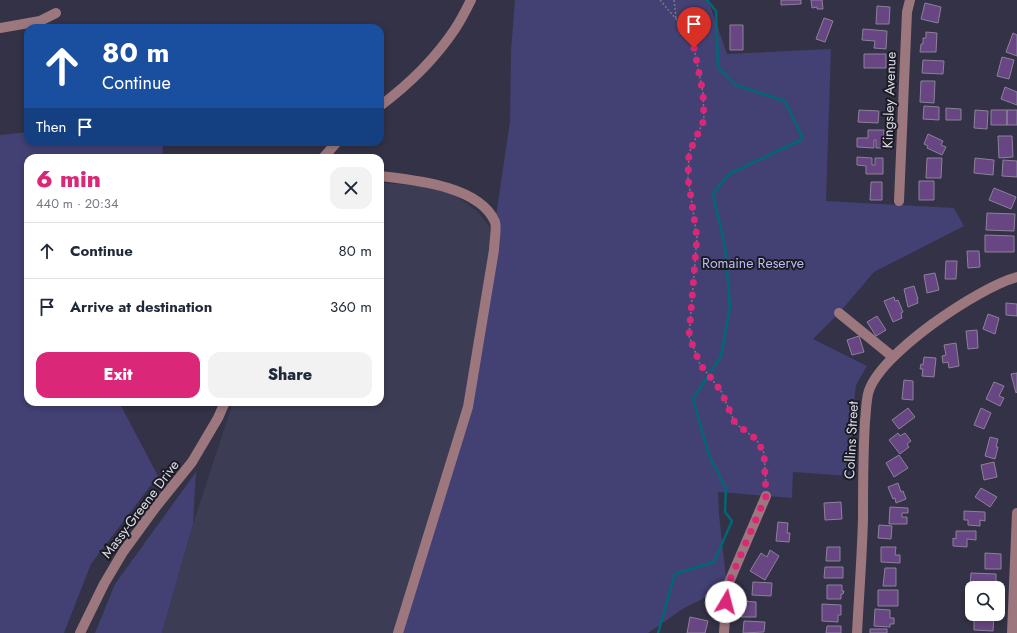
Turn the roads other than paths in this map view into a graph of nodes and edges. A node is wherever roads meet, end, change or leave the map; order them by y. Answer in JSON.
{"nodes":[{"id":1,"x":471,"y":0,"type":"edge"},
{"id":2,"x":910,"y":0,"type":"edge"},
{"id":3,"x":56,"y":13,"type":"dead end"},
{"id":4,"x":0,"y":28,"type":"edge"},
{"id":5,"x":384,"y":103,"type":"edge"},
{"id":6,"x":334,"y":146,"type":"edge"},
{"id":7,"x":326,"y":154,"type":"edge"},
{"id":8,"x":384,"y":177,"type":"edge"},
{"id":9,"x":898,"y":201,"type":"dead end"},
{"id":10,"x":1017,"y":277,"type":"edge"},
{"id":11,"x":839,"y":313,"type":"dead end"},
{"id":12,"x":893,"y":357,"type":"junction"},
{"id":13,"x":223,"y":406,"type":"edge"},
{"id":14,"x":766,"y":496,"type":"road end"},
{"id":15,"x":1017,"y":512,"type":"edge"},
{"id":16,"x":80,"y":633,"type":"edge"},
{"id":17,"x":398,"y":633,"type":"edge"},
{"id":18,"x":724,"y":633,"type":"edge"},
{"id":19,"x":857,"y":633,"type":"edge"},
{"id":20,"x":1012,"y":633,"type":"edge"}],
"edges":[{"from":1,"to":5,"type":"street"},
{"from":2,"to":9,"type":"street","name":"Kingsley Avenue"},
{"from":3,"to":4,"type":"street"},
{"from":6,"to":7,"type":"street"},
{"from":8,"to":17,"type":"street"},
{"from":10,"to":12,"type":"street","name":"Collins Street"},
{"from":11,"to":12,"type":"street"},
{"from":12,"to":19,"type":"street","name":"Collins Street"},
{"from":13,"to":16,"type":"street","name":"Massy-Greene Drive"},
{"from":14,"to":18,"type":"street"},
{"from":15,"to":20,"type":"street"}]}
